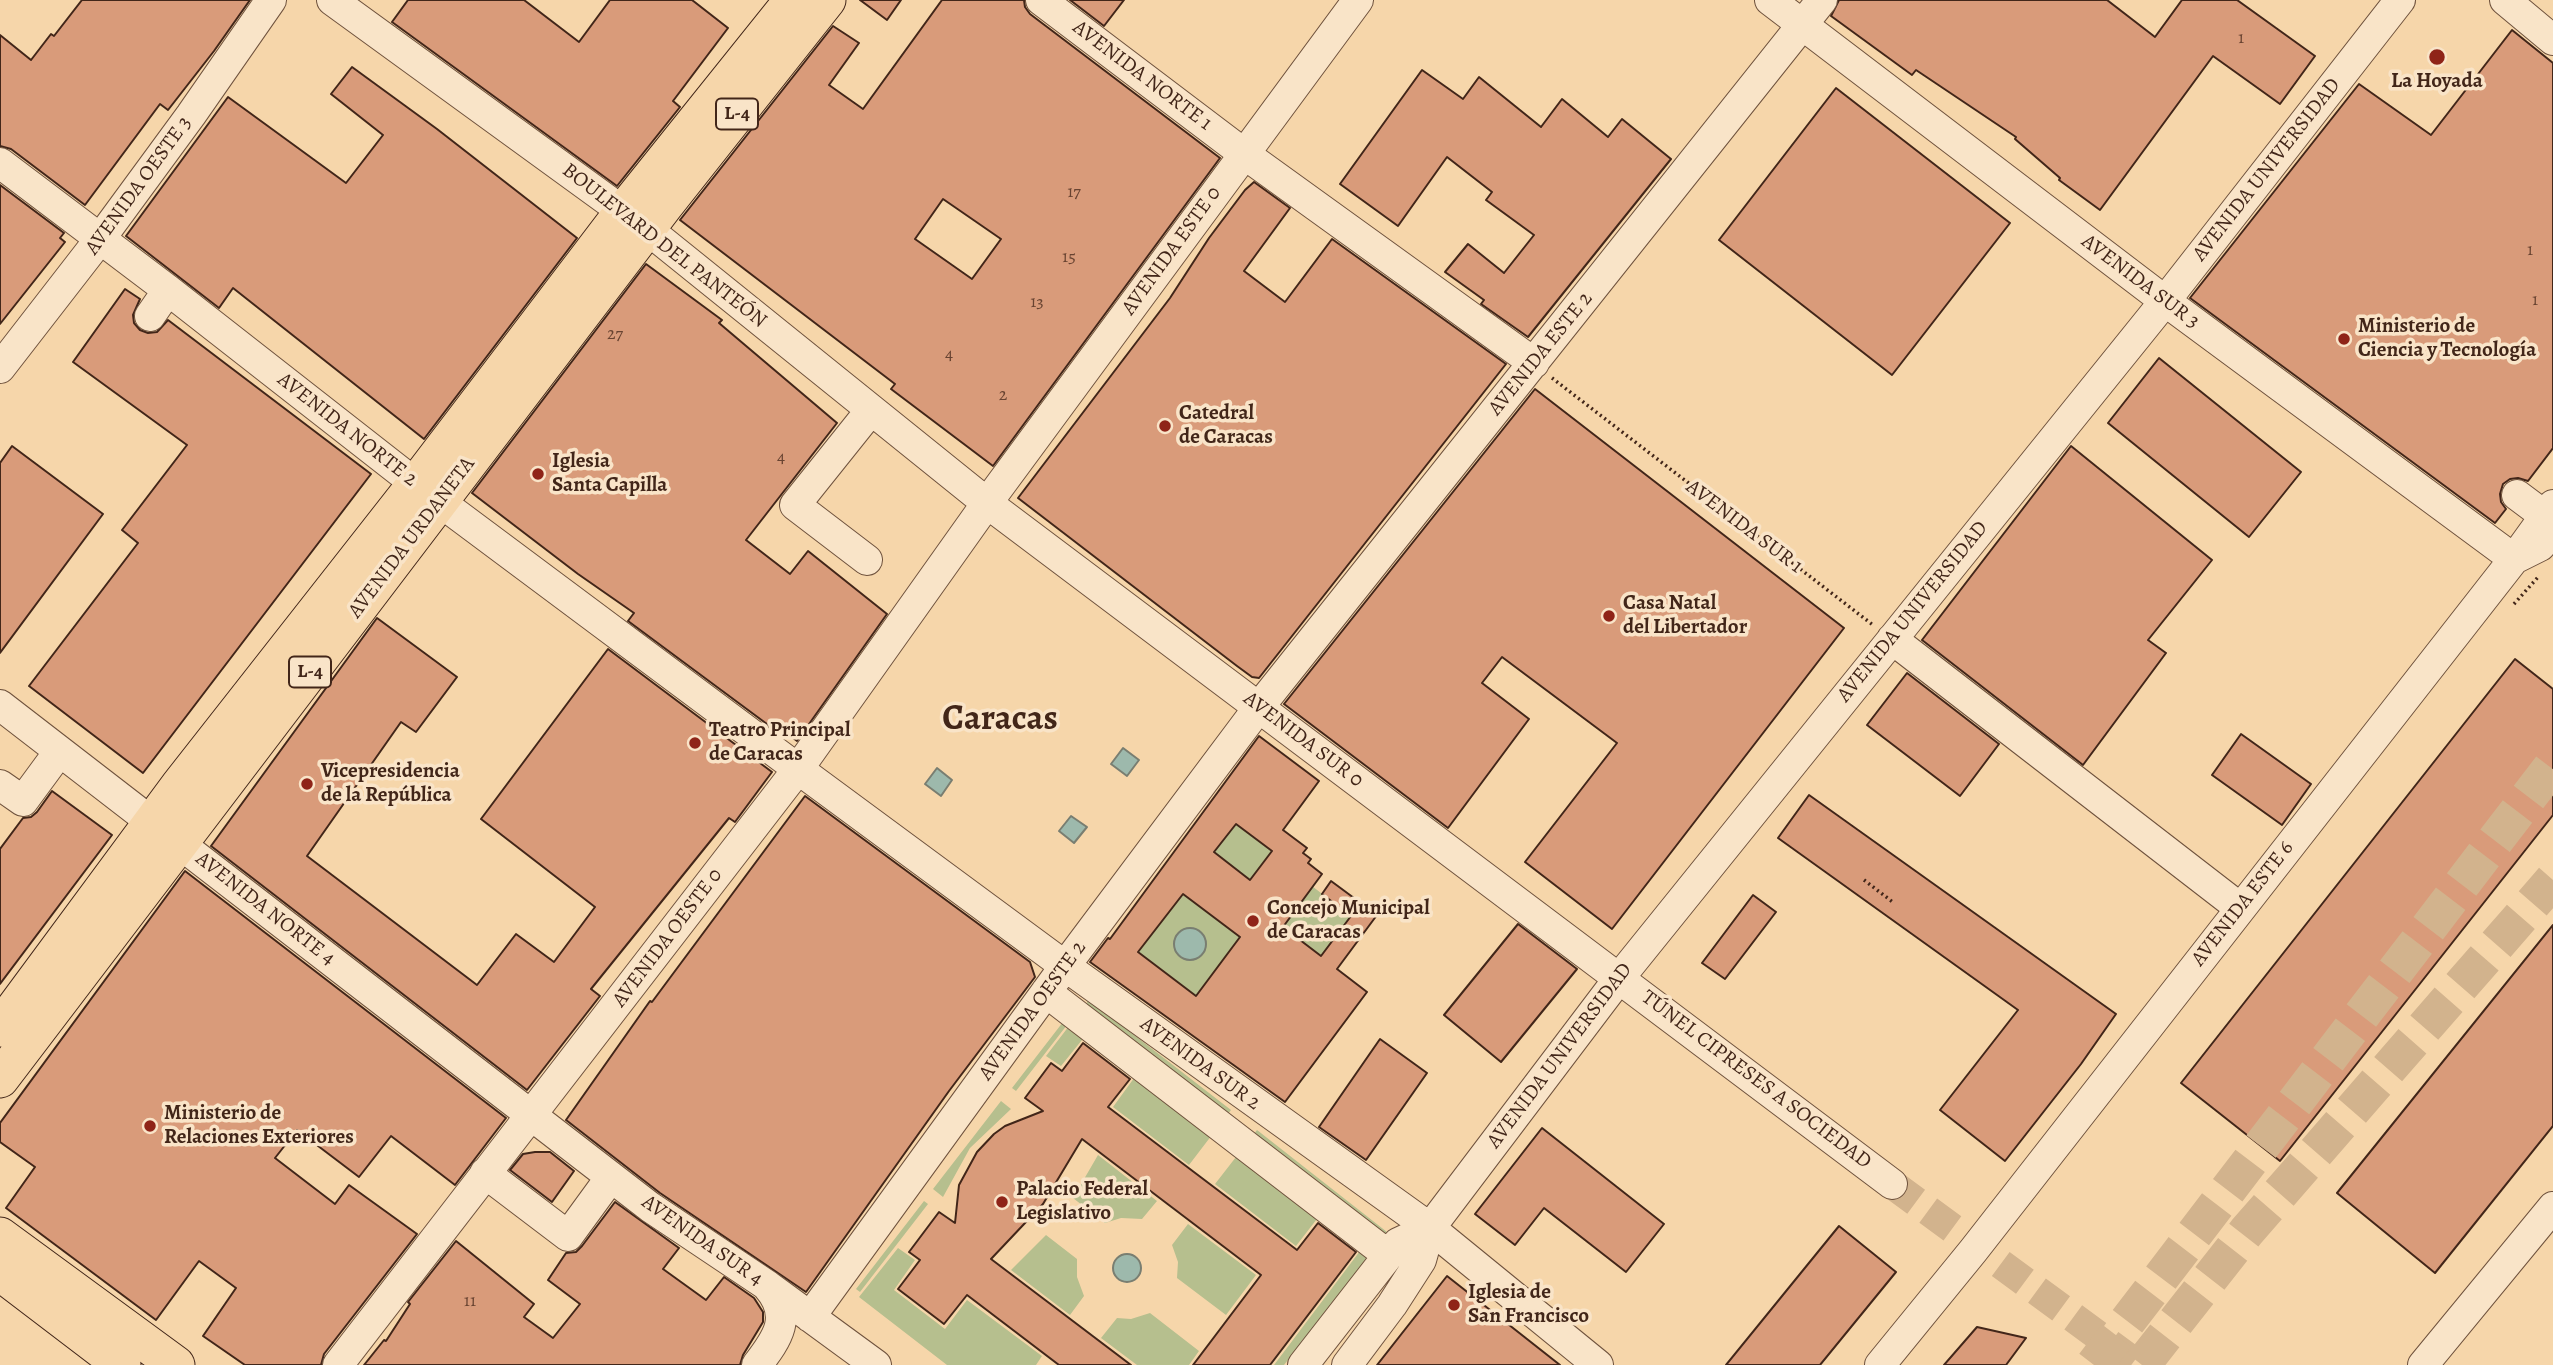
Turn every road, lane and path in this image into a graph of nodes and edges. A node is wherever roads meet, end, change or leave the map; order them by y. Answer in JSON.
{"nodes":[{"id":1,"x":271,"y":0,"type":"edge"},
{"id":2,"x":332,"y":0,"type":"edge"},
{"id":3,"x":793,"y":0,"type":"edge"},
{"id":4,"x":827,"y":0,"type":"edge"},
{"id":5,"x":1041,"y":0,"type":"edge"},
{"id":6,"x":1358,"y":0,"type":"edge"},
{"id":7,"x":1770,"y":0,"type":"edge"},
{"id":8,"x":1822,"y":0,"type":"edge"},
{"id":9,"x":2400,"y":0,"type":"edge"},
{"id":10,"x":2505,"y":0,"type":"edge"},
{"id":11,"x":2515,"y":0,"type":"edge"},
{"id":12,"x":2553,"y":12,"type":"edge"},
{"id":13,"x":1803,"y":25,"type":"junction"},
{"id":14,"x":2553,"y":40,"type":"edge"},
{"id":15,"x":1243,"y":153,"type":"junction"},
{"id":16,"x":0,"y":163,"type":"edge"},
{"id":17,"x":635,"y":220,"type":"junction"},
{"id":18,"x":100,"y":239,"type":"junction"},
{"id":19,"x":169,"y":290,"type":"junction"},
{"id":20,"x":2165,"y":301,"type":"junction"},
{"id":21,"x":150,"y":316,"type":"dead end"},
{"id":22,"x":1534,"y":363,"type":"junction"},
{"id":23,"x":0,"y":368,"type":"edge"},
{"id":24,"x":871,"y":410,"type":"junction"},
{"id":25,"x":428,"y":492,"type":"junction"},
{"id":26,"x":2517,"y":495,"type":"dead end"},
{"id":27,"x":987,"y":503,"type":"junction"},
{"id":28,"x":2551,"y":518,"type":"edge"},
{"id":29,"x":2514,"y":559,"type":"junction"},
{"id":30,"x":867,"y":561,"type":"dead end"},
{"id":31,"x":1892,"y":639,"type":"junction"},
{"id":32,"x":0,"y":705,"type":"edge"},
{"id":33,"x":1259,"y":707,"type":"junction"},
{"id":34,"x":59,"y":752,"type":"junction"},
{"id":35,"x":808,"y":764,"type":"junction"},
{"id":36,"x":0,"y":785,"type":"edge"},
{"id":37,"x":166,"y":832,"type":"junction"},
{"id":38,"x":1864,"y":880,"type":"dead end"},
{"id":39,"x":1894,"y":904,"type":"dead end"},
{"id":40,"x":2240,"y":908,"type":"junction"},
{"id":41,"x":1065,"y":966,"type":"junction"},
{"id":42,"x":1620,"y":977,"type":"junction"},
{"id":43,"x":1046,"y":992,"type":"junction"},
{"id":44,"x":5,"y":1012,"type":"edge"},
{"id":45,"x":0,"y":1079,"type":"edge"},
{"id":46,"x":530,"y":1114,"type":"junction"},
{"id":47,"x":485,"y":1173,"type":"junction"},
{"id":48,"x":611,"y":1177,"type":"junction"},
{"id":49,"x":1892,"y":1184,"type":"tunnel mouth"},
{"id":50,"x":2553,"y":1208,"type":"edge"},
{"id":51,"x":1430,"y":1228,"type":"junction"},
{"id":52,"x":0,"y":1236,"type":"edge"},
{"id":53,"x":1388,"y":1255,"type":"junction"},
{"id":54,"x":0,"y":1272,"type":"edge"},
{"id":55,"x":768,"y":1286,"type":"junction"},
{"id":56,"x":810,"y":1317,"type":"junction"},
{"id":57,"x":122,"y":1365,"type":"edge"},
{"id":58,"x":176,"y":1365,"type":"edge"},
{"id":59,"x":338,"y":1365,"type":"edge"},
{"id":60,"x":757,"y":1365,"type":"edge"},
{"id":61,"x":876,"y":1365,"type":"edge"},
{"id":62,"x":1303,"y":1365,"type":"edge"},
{"id":63,"x":1347,"y":1365,"type":"edge"},
{"id":64,"x":1598,"y":1365,"type":"edge"},
{"id":65,"x":1621,"y":1365,"type":"edge"},
{"id":66,"x":1880,"y":1365,"type":"edge"},
{"id":67,"x":2423,"y":1365,"type":"edge"}],
"edges":[{"from":1,"to":18,"type":"street","name":"AVENIDA OESTE 3"},
{"from":2,"to":17,"type":"street","name":"BOULEVARD DEL PANTEÓN"},
{"from":3,"to":17,"type":"main road","name":"AVENIDA URDANETA","number":"L-4"},
{"from":4,"to":17,"type":"main road","name":"AVENIDA URDANETA","number":"L-4"},
{"from":5,"to":15,"type":"street","name":"AVENIDA NORTE 1"},
{"from":6,"to":15,"type":"street","name":"AVENIDA ESTE 0"},
{"from":7,"to":13,"type":"street","name":"AVENIDA SUR 3"},
{"from":8,"to":13,"type":"street","name":"AVENIDA ESTE 2"},
{"from":9,"to":20,"type":"street","name":"AVENIDA UNIVERSIDAD"},
{"from":10,"to":14,"type":"street"},
{"from":11,"to":12,"type":"street"},
{"from":13,"to":20,"type":"street","name":"AVENIDA SUR 3"},
{"from":13,"to":22,"type":"street","name":"AVENIDA ESTE 2"},
{"from":15,"to":22,"type":"street"},
{"from":15,"to":27,"type":"street","name":"AVENIDA ESTE 0"},
{"from":16,"to":18,"type":"street","name":"AVENIDA NORTE 2"},
{"from":17,"to":24,"type":"street","name":"BOULEVARD DEL PANTEÓN"},
{"from":17,"to":25,"type":"main road","name":"AVENIDA URDANETA","number":"L-4"},
{"from":18,"to":19,"type":"street","name":"AVENIDA NORTE 2"},
{"from":18,"to":23,"type":"street","name":"AVENIDA OESTE 3"},
{"from":19,"to":21,"type":"street"},
{"from":19,"to":25,"type":"street","name":"AVENIDA NORTE 2"},
{"from":20,"to":29,"type":"street","name":"AVENIDA SUR 3"},
{"from":20,"to":31,"type":"street","name":"AVENIDA UNIVERSIDAD"},
{"from":22,"to":31,"type":"path","name":"AVENIDA SUR 1"},
{"from":22,"to":33,"type":"street","name":"AVENIDA ESTE 2"},
{"from":24,"to":27,"type":"street","name":"BOULEVARD DEL PANTEÓN"},
{"from":24,"to":30,"type":"street"},
{"from":25,"to":35,"type":"street","name":"AVENIDA NORTE 2"},
{"from":25,"to":37,"type":"main road","name":"AVENIDA URDANETA","number":"L-4"},
{"from":26,"to":28,"type":"street"},
{"from":27,"to":33,"type":"street","name":"AVENIDA SUR 0"},
{"from":27,"to":35,"type":"street","name":"AVENIDA OESTE 0"},
{"from":28,"to":29,"type":"street","name":"AVENIDA ESTE 6"},
{"from":29,"to":40,"type":"street","name":"AVENIDA ESTE 6"},
{"from":31,"to":40,"type":"street"},
{"from":31,"to":42,"type":"street","name":"AVENIDA UNIVERSIDAD"},
{"from":32,"to":34,"type":"street","name":"AVENIDA NORTE 4"},
{"from":33,"to":41,"type":"street","name":"AVENIDA OESTE 2"},
{"from":33,"to":42,"type":"street","name":"AVENIDA SUR 0"},
{"from":34,"to":36,"type":"street"},
{"from":34,"to":37,"type":"street","name":"AVENIDA NORTE 4"},
{"from":35,"to":41,"type":"street","name":"AVENIDA SUR 2"},
{"from":35,"to":46,"type":"street","name":"AVENIDA OESTE 0"},
{"from":37,"to":44,"type":"main road","name":"AVENIDA URDANETA","number":"L-4"},
{"from":37,"to":45,"type":"main road","name":"AVENIDA URDANETA","number":"L-4"},
{"from":37,"to":46,"type":"street","name":"AVENIDA NORTE 4"},
{"from":38,"to":39,"type":"path"},
{"from":40,"to":66,"type":"street","name":"AVENIDA ESTE 6"},
{"from":41,"to":43,"type":"street","name":"AVENIDA OESTE 2"},
{"from":41,"to":51,"type":"street","name":"AVENIDA SUR 2"},
{"from":42,"to":49,"type":"street","name":"TÚNEL CIPRESES A SOCIEDAD"},
{"from":42,"to":51,"type":"street","name":"AVENIDA UNIVERSIDAD"},
{"from":43,"to":53,"type":"street"},
{"from":43,"to":56,"type":"street","name":"AVENIDA OESTE 2"},
{"from":46,"to":47,"type":"street","name":"AVENIDA OESTE 0"},
{"from":46,"to":48,"type":"street","name":"AVENIDA SUR 4"},
{"from":47,"to":48,"type":"street"},
{"from":47,"to":59,"type":"street","name":"AVENIDA OESTE 0"},
{"from":48,"to":55,"type":"street","name":"AVENIDA SUR 4"},
{"from":50,"to":67,"type":"street"},
{"from":51,"to":53,"type":"street","name":"AVENIDA UNIVERSIDAD"},
{"from":51,"to":63,"type":"street","name":"AVENIDA UNIVERSIDAD"},
{"from":51,"to":64,"type":"street","name":"AVENIDA SUR 2"},
{"from":51,"to":65,"type":"street"},
{"from":52,"to":58,"type":"main road"},
{"from":53,"to":62,"type":"street","name":"AVENIDA UNIVERSIDAD"},
{"from":54,"to":57,"type":"main road"},
{"from":55,"to":56,"type":"street","name":"AVENIDA SUR 4"},
{"from":55,"to":60,"type":"street"},
{"from":56,"to":61,"type":"street","name":"AVENIDA SUR 4"}]}
